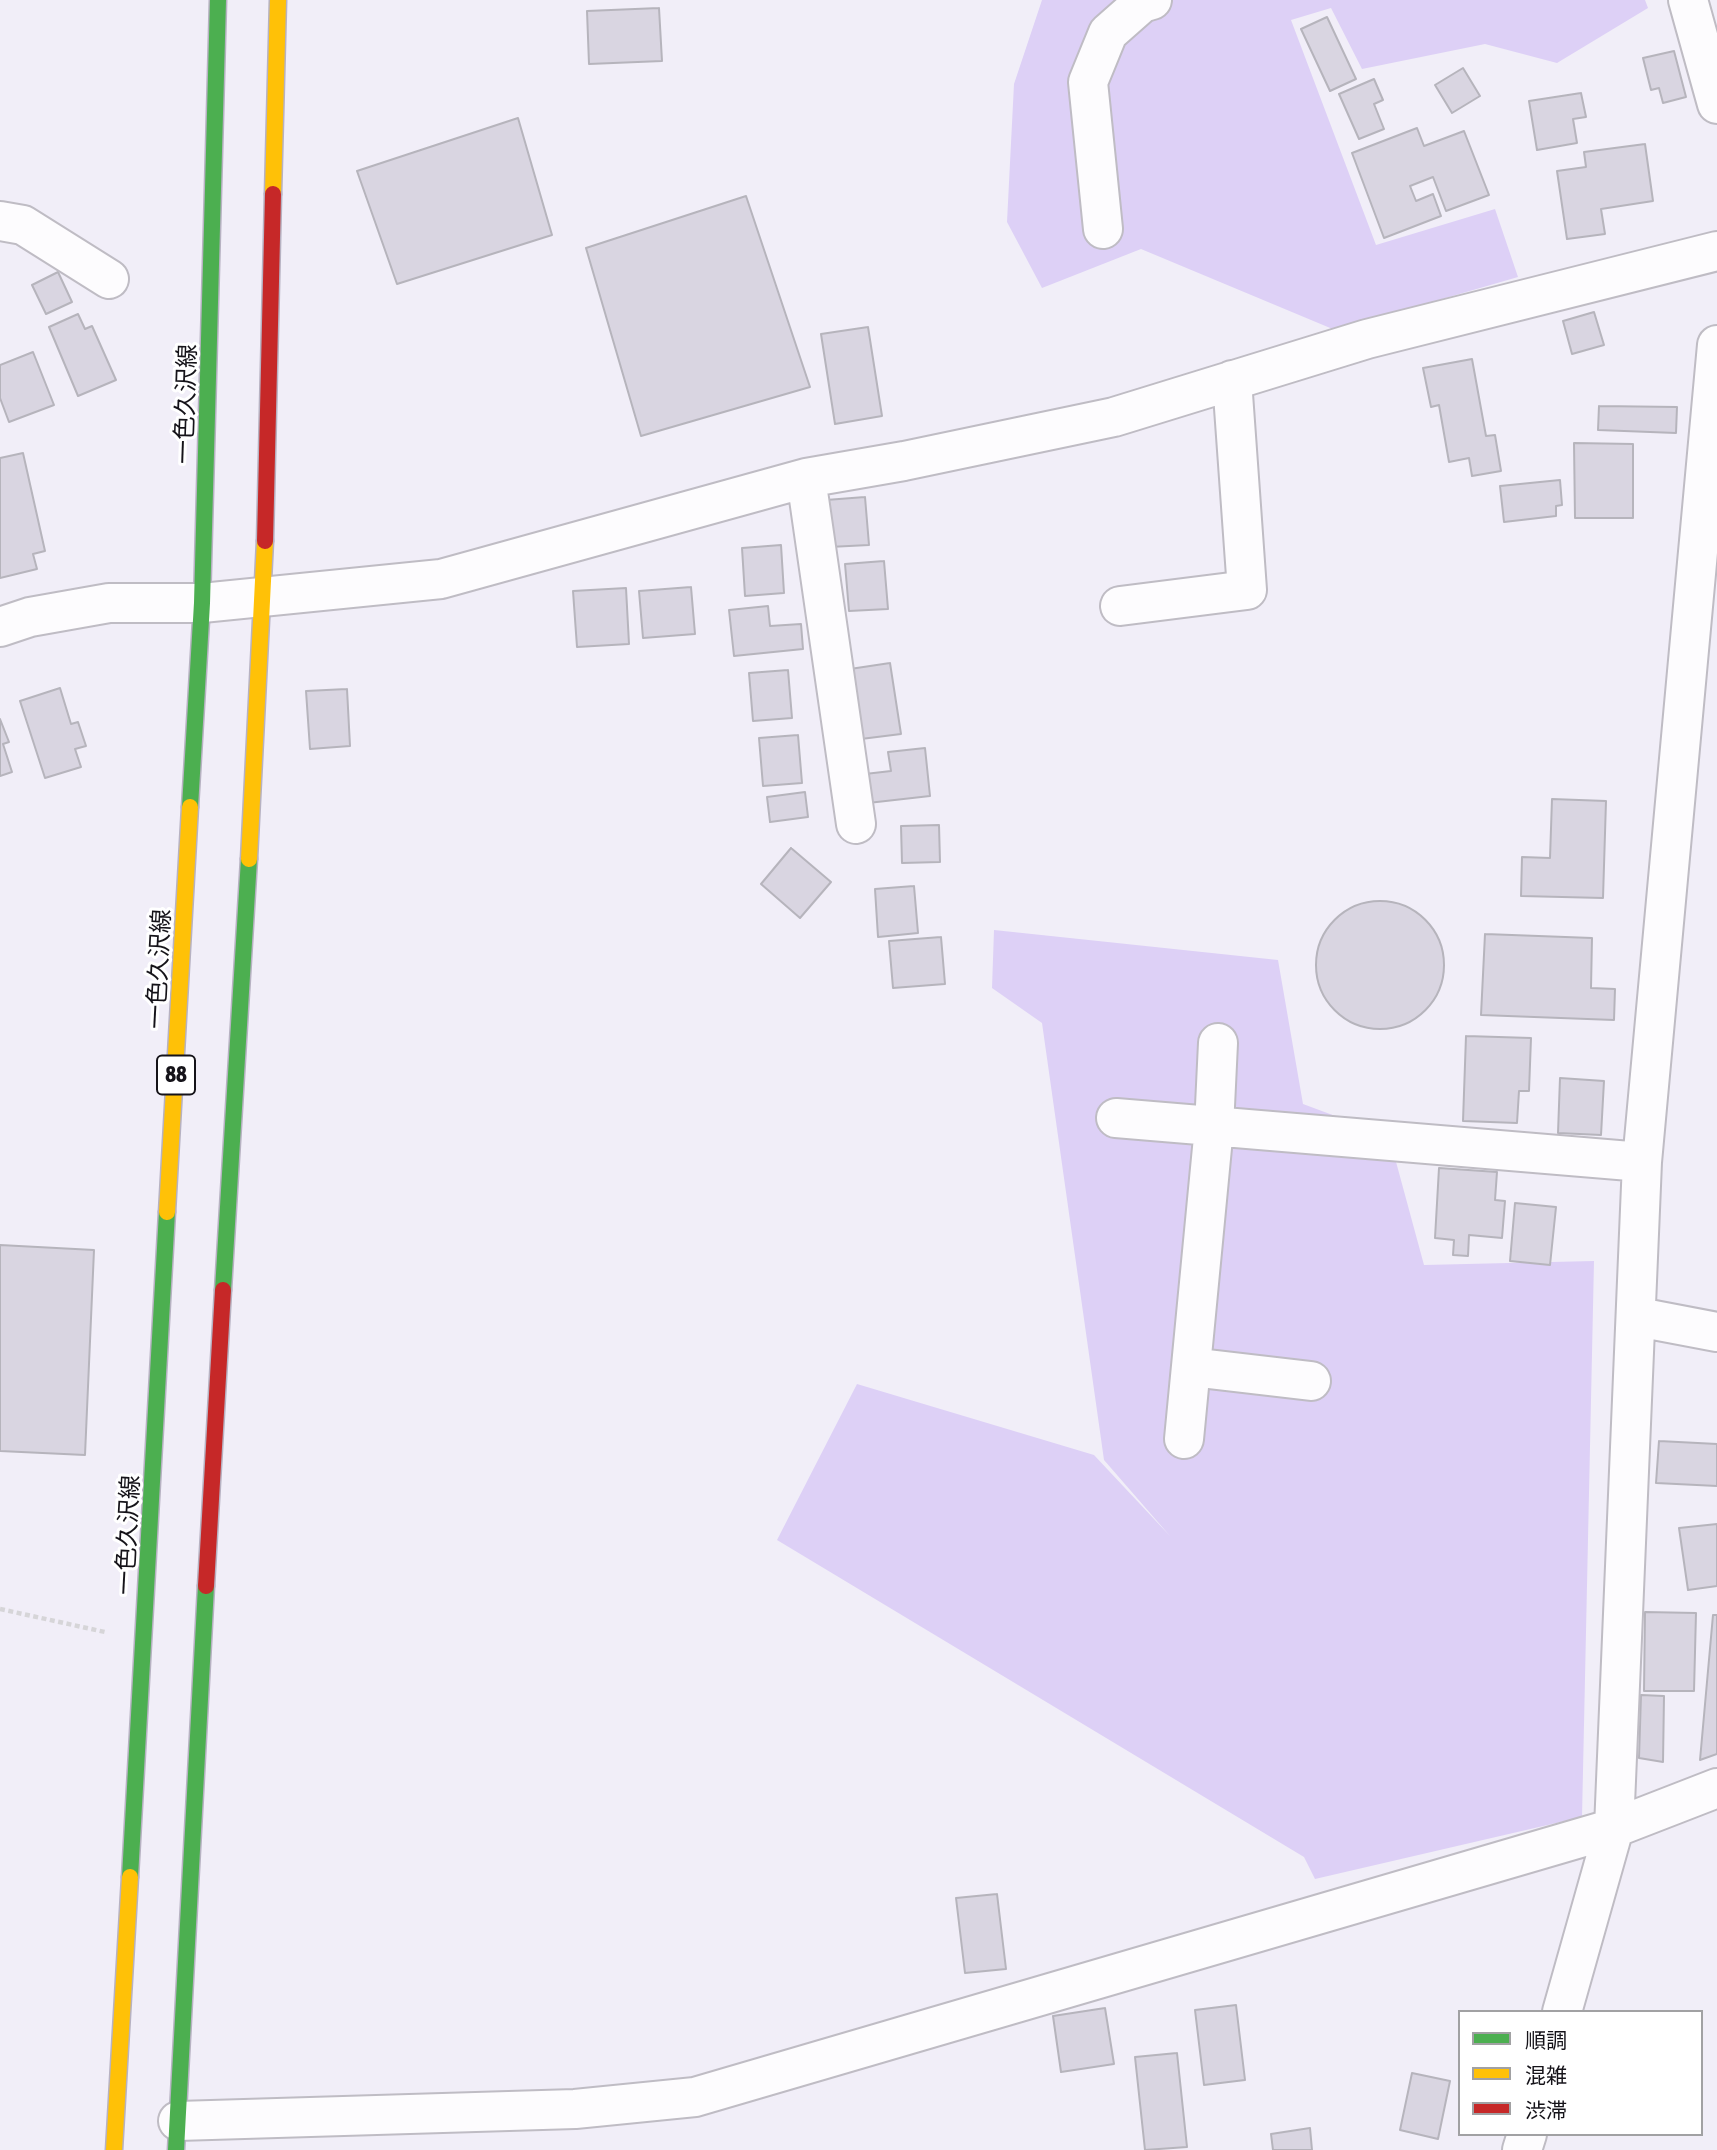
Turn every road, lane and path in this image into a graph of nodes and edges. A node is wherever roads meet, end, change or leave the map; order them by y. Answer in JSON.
{"nodes":[{"id":1,"x":218,"y":0,"type":"edge"},
{"id":2,"x":278,"y":0,"type":"edge"},
{"id":3,"x":1152,"y":0,"type":"edge"},
{"id":4,"x":1698,"y":9,"type":"edge"},
{"id":5,"x":1717,"y":104,"type":"edge"},
{"id":6,"x":0,"y":221,"type":"edge"},
{"id":7,"x":1103,"y":229,"type":"dead end"},
{"id":8,"x":1717,"y":251,"type":"edge"},
{"id":9,"x":109,"y":279,"type":"dead end"},
{"id":10,"x":1717,"y":345,"type":"edge"},
{"id":11,"x":1232,"y":380,"type":"junction"},
{"id":12,"x":806,"y":478,"type":"junction"},
{"id":13,"x":264,"y":597,"type":"junction"},
{"id":14,"x":202,"y":603,"type":"junction"},
{"id":15,"x":1119,"y":607,"type":"dead end"},
{"id":16,"x":0,"y":627,"type":"edge"},
{"id":17,"x":856,"y":824,"type":"dead end"},
{"id":18,"x":1218,"y":1043,"type":"dead end"},
{"id":19,"x":1116,"y":1118,"type":"dead end"},
{"id":20,"x":1214,"y":1126,"type":"junction"},
{"id":21,"x":1642,"y":1162,"type":"junction"},
{"id":22,"x":1638,"y":1317,"type":"junction"},
{"id":23,"x":1717,"y":1332,"type":"edge"},
{"id":24,"x":1191,"y":1367,"type":"junction"},
{"id":25,"x":1311,"y":1381,"type":"dead end"},
{"id":26,"x":1184,"y":1439,"type":"dead end"},
{"id":27,"x":0,"y":1609,"type":"edge"},
{"id":28,"x":145,"y":1640,"type":"junction"},
{"id":29,"x":1717,"y":1788,"type":"edge"},
{"id":30,"x":1615,"y":1828,"type":"junction"},
{"id":31,"x":1563,"y":2010,"type":"edge"},
{"id":32,"x":177,"y":2135,"type":"edge"},
{"id":33,"x":114,"y":2150,"type":"edge"}],
"edges":[{"from":1,"to":14,"type":"main road","name":"一色久沢線","number":"88"},
{"from":2,"to":13,"type":"main road"},
{"from":3,"to":7,"type":"street"},
{"from":4,"to":5,"type":"street"},
{"from":6,"to":9,"type":"street"},
{"from":8,"to":11,"type":"street"},
{"from":10,"to":21,"type":"street"},
{"from":11,"to":12,"type":"street"},
{"from":11,"to":15,"type":"street"},
{"from":12,"to":13,"type":"street"},
{"from":12,"to":17,"type":"street"},
{"from":13,"to":14,"type":"street"},
{"from":13,"to":32,"type":"main road"},
{"from":14,"to":16,"type":"street"},
{"from":14,"to":28,"type":"main road","name":"一色久沢線","number":"88"},
{"from":18,"to":20,"type":"street"},
{"from":19,"to":20,"type":"street"},
{"from":20,"to":21,"type":"street"},
{"from":20,"to":24,"type":"street"},
{"from":21,"to":22,"type":"street"},
{"from":22,"to":23,"type":"street"},
{"from":22,"to":30,"type":"street"},
{"from":24,"to":25,"type":"street"},
{"from":24,"to":26,"type":"street"},
{"from":27,"to":28,"type":"path"},
{"from":28,"to":33,"type":"main road","name":"一色久沢線","number":"88"},
{"from":29,"to":30,"type":"street"},
{"from":30,"to":31,"type":"street"},
{"from":30,"to":32,"type":"street"}]}
